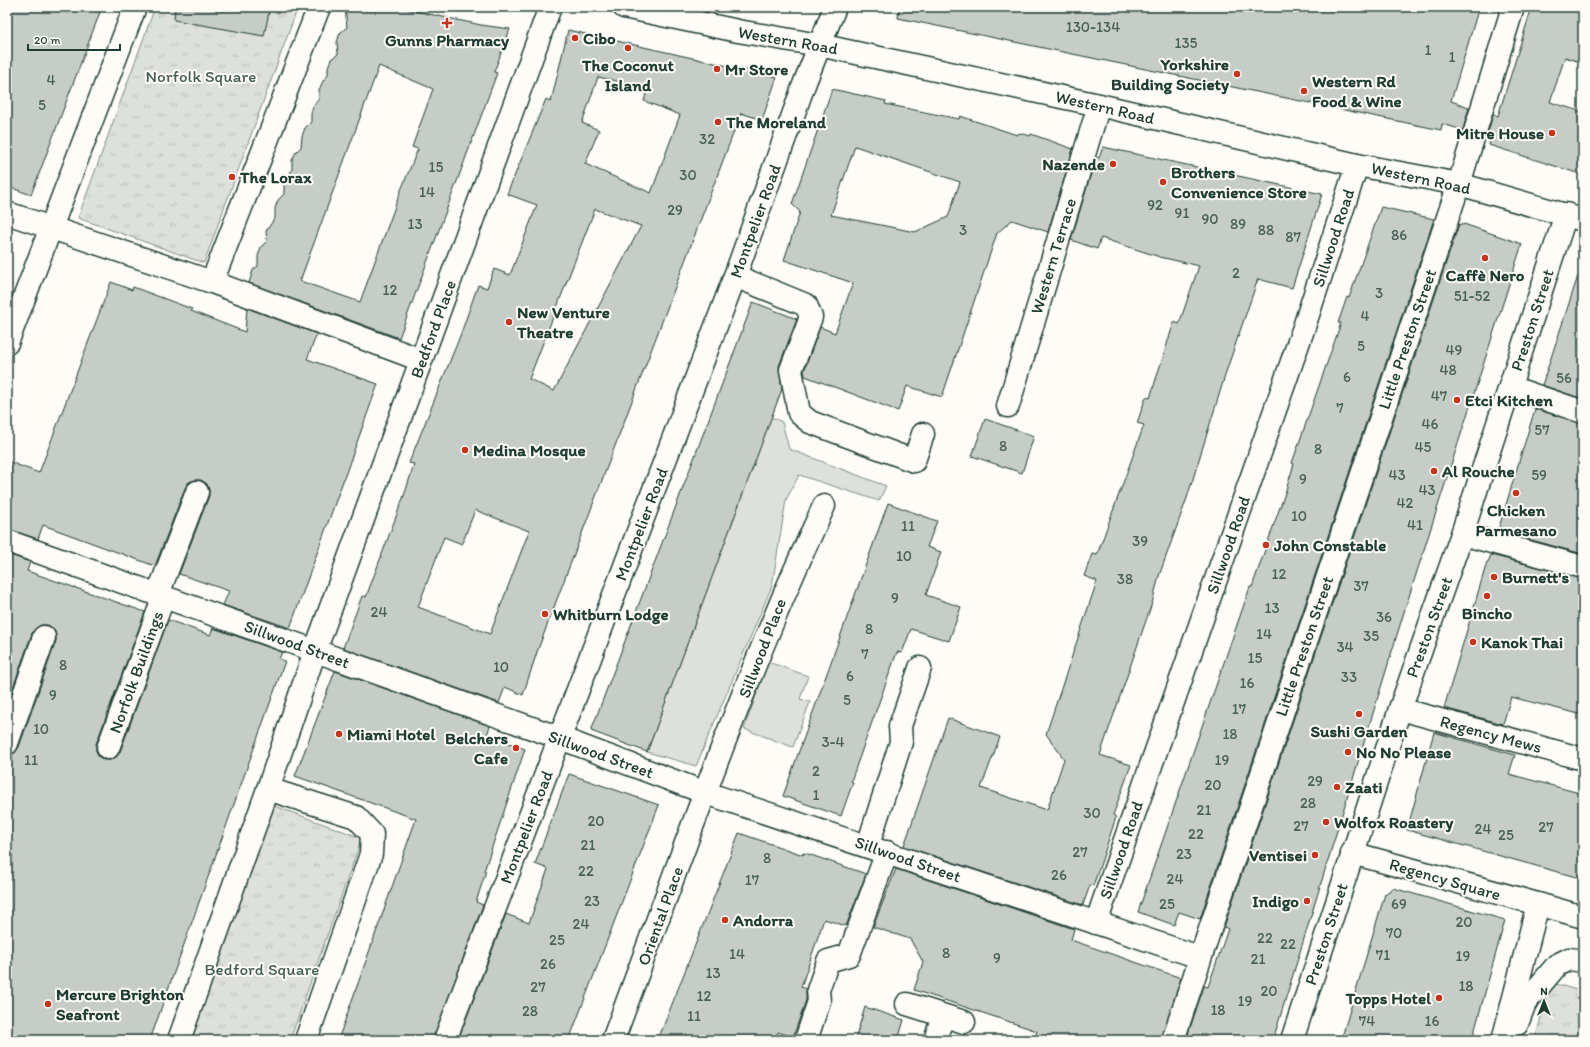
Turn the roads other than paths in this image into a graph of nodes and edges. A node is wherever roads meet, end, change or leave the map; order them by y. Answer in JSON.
{"nodes":[{"id":1,"x":135,"y":7,"type":"edge"},
{"id":2,"x":319,"y":7,"type":"edge"},
{"id":3,"x":550,"y":7,"type":"edge"},
{"id":4,"x":624,"y":7,"type":"edge"},
{"id":5,"x":834,"y":7,"type":"edge"},
{"id":6,"x":1513,"y":7,"type":"edge"},
{"id":7,"x":819,"y":45,"type":"junction"},
{"id":8,"x":1099,"y":105,"type":"junction"},
{"id":9,"x":1357,"y":165,"type":"junction"},
{"id":10,"x":1459,"y":184,"type":"junction"},
{"id":11,"x":7,"y":213,"type":"edge"},
{"id":12,"x":1574,"y":217,"type":"edge"},
{"id":13,"x":51,"y":229,"type":"junction"},
{"id":14,"x":734,"y":276,"type":"junction"},
{"id":15,"x":212,"y":282,"type":"junction"},
{"id":16,"x":7,"y":343,"type":"edge"},
{"id":17,"x":422,"y":360,"type":"junction"},
{"id":18,"x":1510,"y":387,"type":"junction"},
{"id":19,"x":1008,"y":406,"type":"dead end"},
{"id":20,"x":1583,"y":412,"type":"edge"},
{"id":21,"x":923,"y":434,"type":"dead end"},
{"id":22,"x":197,"y":492,"type":"dead end"},
{"id":23,"x":824,"y":506,"type":"dead end"},
{"id":24,"x":1462,"y":534,"type":"junction"},
{"id":25,"x":7,"y":541,"type":"edge"},
{"id":26,"x":1583,"y":567,"type":"edge"},
{"id":27,"x":161,"y":595,"type":"junction"},
{"id":28,"x":44,"y":638,"type":"dead end"},
{"id":29,"x":315,"y":651,"type":"junction"},
{"id":30,"x":920,"y":668,"type":"dead end"},
{"id":31,"x":1400,"y":709,"type":"junction"},
{"id":32,"x":560,"y":738,"type":"junction"},
{"id":33,"x":7,"y":743,"type":"edge"},
{"id":34,"x":108,"y":748,"type":"dead end"},
{"id":35,"x":1583,"y":759,"type":"edge"},
{"id":36,"x":268,"y":789,"type":"junction"},
{"id":37,"x":706,"y":793,"type":"junction"},
{"id":38,"x":877,"y":849,"type":"junction"},
{"id":39,"x":1352,"y":853,"type":"junction"},
{"id":40,"x":1538,"y":904,"type":"junction"},
{"id":41,"x":1583,"y":917,"type":"edge"},
{"id":42,"x":1096,"y":923,"type":"junction"},
{"id":43,"x":1199,"y":957,"type":"junction"},
{"id":44,"x":1583,"y":961,"type":"edge"},
{"id":45,"x":907,"y":1004,"type":"dead end"},
{"id":46,"x":943,"y":1016,"type":"junction"},
{"id":47,"x":964,"y":1022,"type":"dead end"},
{"id":48,"x":179,"y":1040,"type":"edge"},
{"id":49,"x":306,"y":1040,"type":"edge"},
{"id":50,"x":445,"y":1040,"type":"edge"},
{"id":51,"x":613,"y":1040,"type":"edge"},
{"id":52,"x":806,"y":1040,"type":"edge"},
{"id":53,"x":935,"y":1040,"type":"edge"},
{"id":54,"x":1173,"y":1040,"type":"edge"},
{"id":55,"x":1292,"y":1040,"type":"edge"},
{"id":56,"x":1503,"y":1040,"type":"edge"},
{"id":57,"x":1510,"y":1040,"type":"edge"}],
"edges":[{"from":1,"to":13,"type":"street"},
{"from":2,"to":15,"type":"street"},
{"from":3,"to":17,"type":"street","name":"Bedford Place"},
{"from":4,"to":7,"type":"street","name":"Western Road"},
{"from":5,"to":7,"type":"street","name":"Montpelier Road"},
{"from":6,"to":10,"type":"street","name":"Little Preston Street"},
{"from":7,"to":8,"type":"street","name":"Western Road"},
{"from":7,"to":14,"type":"street","name":"Montpelier Road"},
{"from":8,"to":9,"type":"street","name":"Western Road"},
{"from":8,"to":19,"type":"street","name":"Western Terrace"},
{"from":9,"to":10,"type":"street","name":"Western Road"},
{"from":9,"to":42,"type":"street","name":"Sillwood Road"},
{"from":10,"to":12,"type":"street","name":"Western Road"},
{"from":10,"to":43,"type":"street","name":"Little Preston Street"},
{"from":11,"to":13,"type":"street"},
{"from":12,"to":18,"type":"street","name":"Preston Street"},
{"from":13,"to":15,"type":"street"},
{"from":13,"to":16,"type":"street"},
{"from":14,"to":21,"type":"street"},
{"from":14,"to":32,"type":"street","name":"Montpelier Road"},
{"from":15,"to":17,"type":"street"},
{"from":17,"to":29,"type":"street","name":"Bedford Place"},
{"from":18,"to":20,"type":"street"},
{"from":18,"to":24,"type":"street","name":"Preston Street"},
{"from":22,"to":27,"type":"street","name":"Norfolk Buildings"},
{"from":23,"to":37,"type":"street","name":"Sillwood Place"},
{"from":24,"to":26,"type":"street"},
{"from":24,"to":31,"type":"street","name":"Preston Street"},
{"from":25,"to":27,"type":"street","name":"Sillwood Street"},
{"from":27,"to":29,"type":"street","name":"Sillwood Street"},
{"from":27,"to":34,"type":"street","name":"Norfolk Buildings"},
{"from":28,"to":33,"type":"street"},
{"from":29,"to":32,"type":"street","name":"Sillwood Street"},
{"from":29,"to":36,"type":"street"},
{"from":30,"to":38,"type":"street"},
{"from":31,"to":35,"type":"street","name":"Regency Mews"},
{"from":31,"to":39,"type":"street","name":"Preston Street"},
{"from":32,"to":37,"type":"street","name":"Sillwood Street"},
{"from":32,"to":50,"type":"street","name":"Montpelier Road"},
{"from":36,"to":48,"type":"street"},
{"from":36,"to":49,"type":"street"},
{"from":37,"to":38,"type":"street","name":"Sillwood Street"},
{"from":37,"to":51,"type":"street","name":"Oriental Place"},
{"from":38,"to":42,"type":"street","name":"Sillwood Street"},
{"from":38,"to":52,"type":"street"},
{"from":39,"to":40,"type":"street","name":"Regency Square"},
{"from":39,"to":55,"type":"street","name":"Preston Street"},
{"from":40,"to":41,"type":"street","name":"Regency Square"},
{"from":40,"to":56,"type":"street"},
{"from":42,"to":43,"type":"street","name":"Sillwood Street"},
{"from":43,"to":54,"type":"street","name":"Little Preston Street"},
{"from":44,"to":57,"type":"street"},
{"from":45,"to":46,"type":"street"},
{"from":46,"to":47,"type":"street"},
{"from":46,"to":53,"type":"street"}]}
